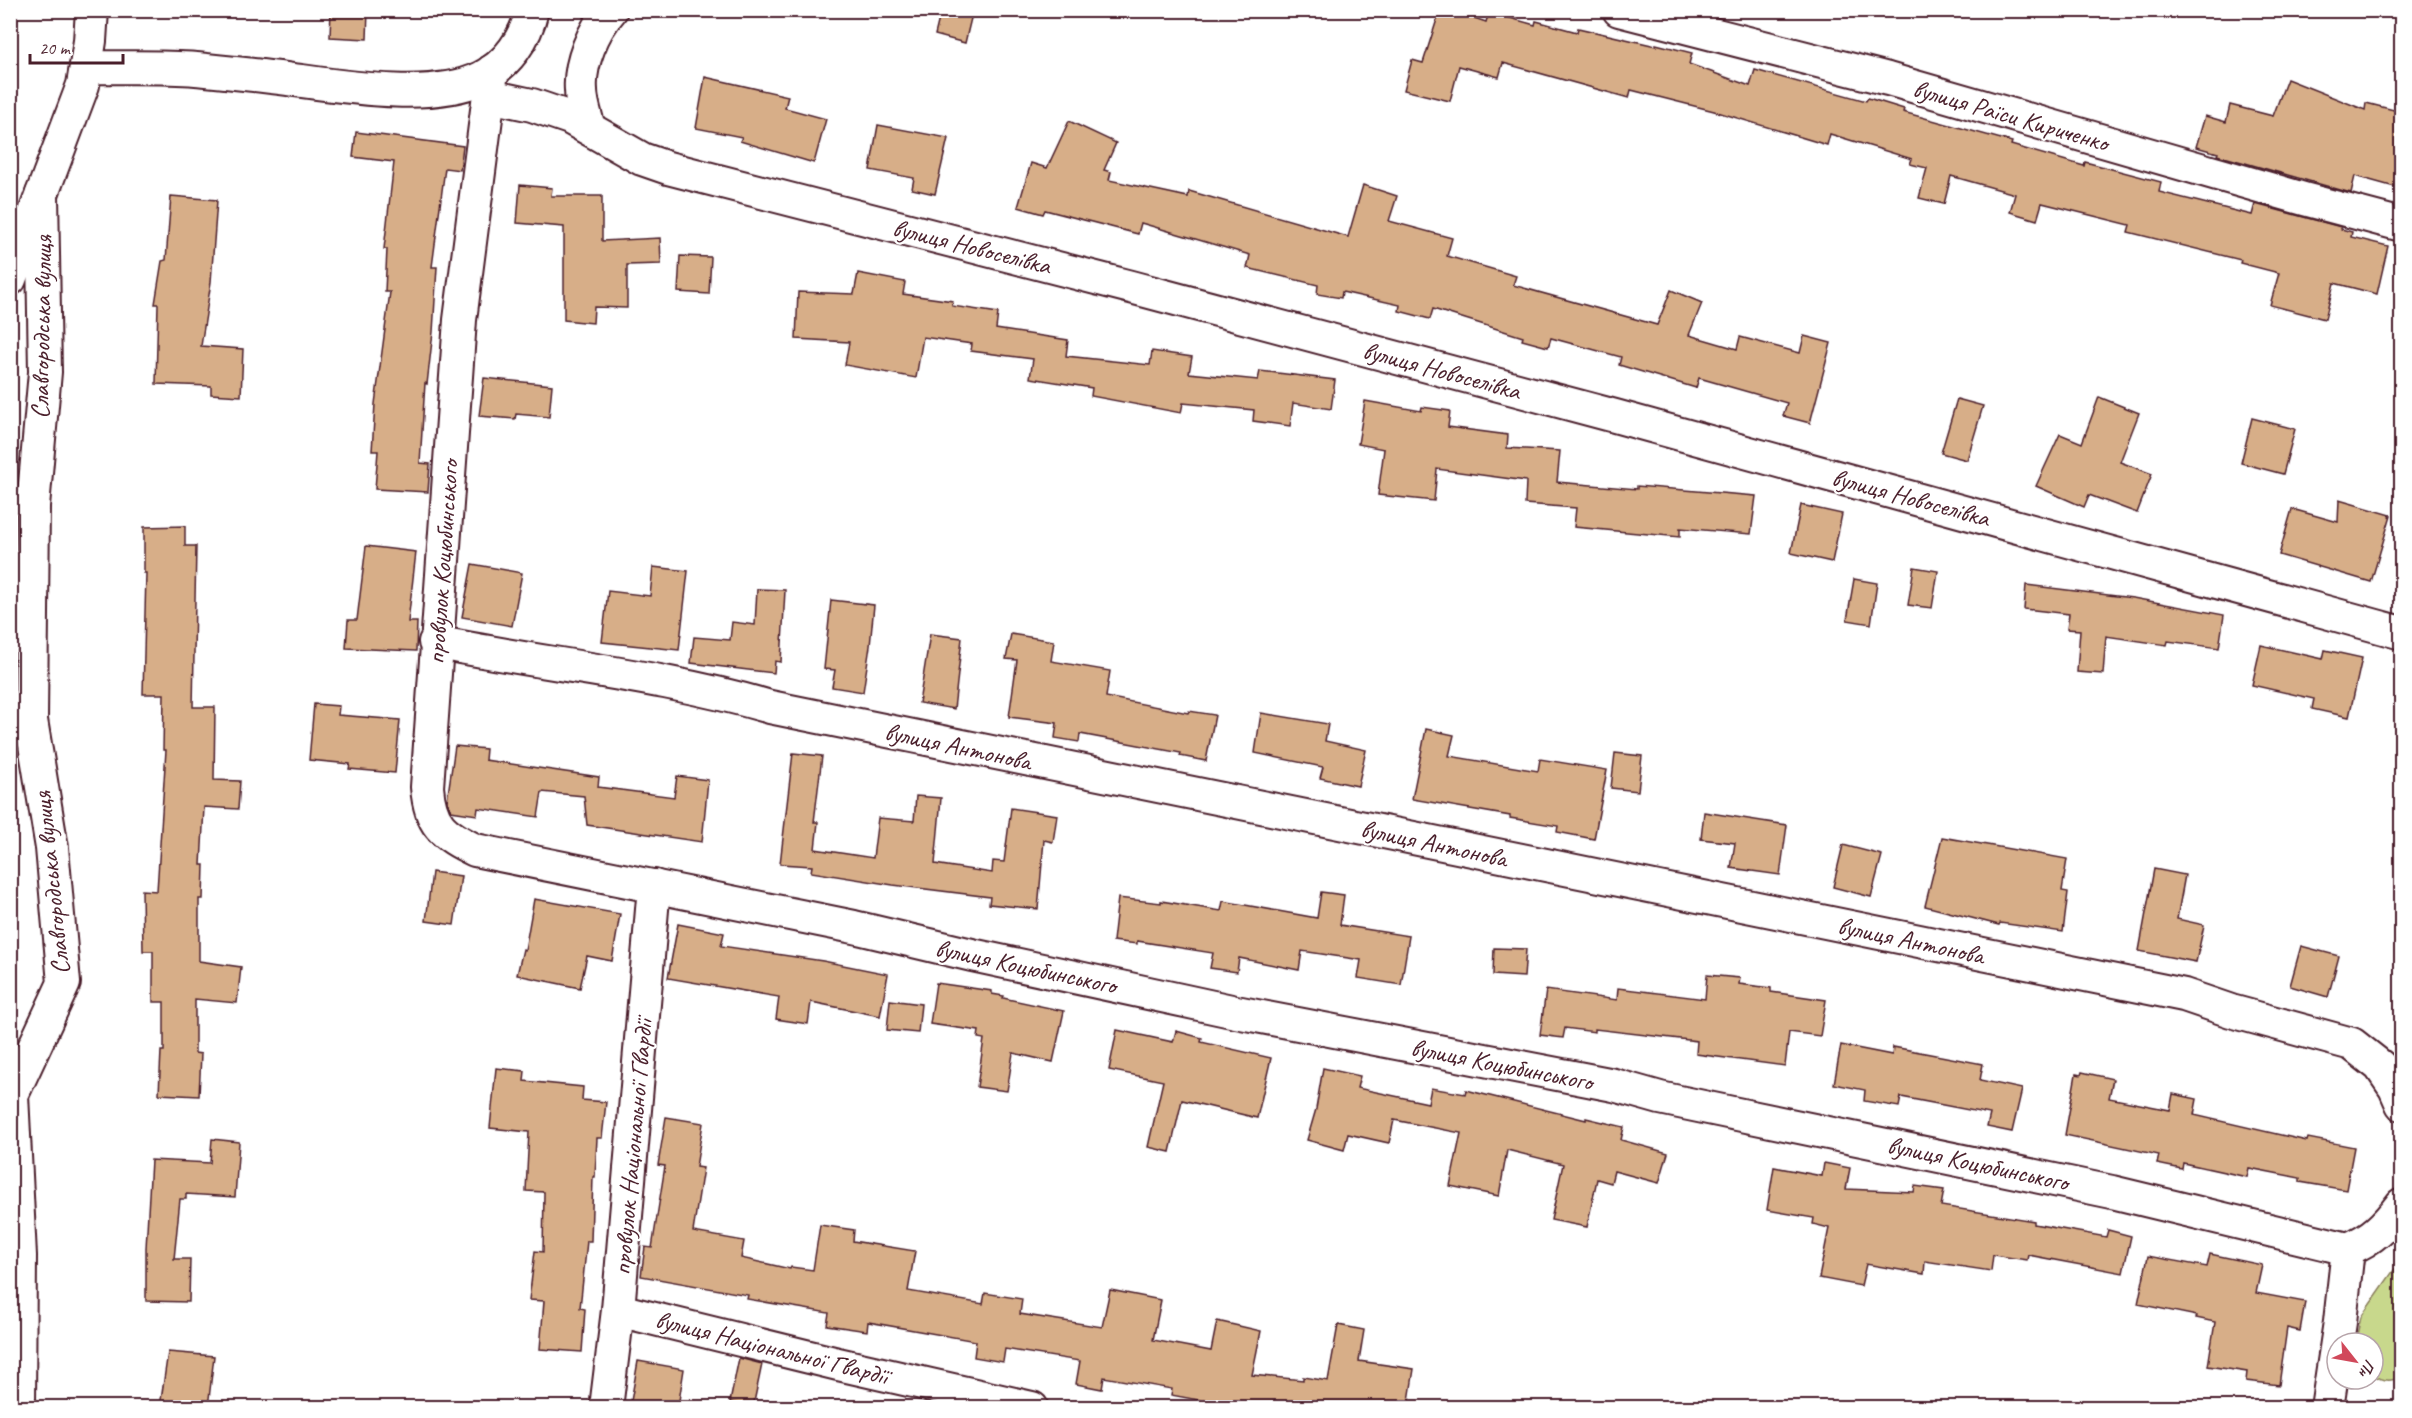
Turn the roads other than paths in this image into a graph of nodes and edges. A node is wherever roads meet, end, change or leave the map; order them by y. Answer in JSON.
{"nodes":[{"id":1,"x":92,"y":10,"type":"edge"},
{"id":2,"x":610,"y":10,"type":"edge"},
{"id":3,"x":1619,"y":10,"type":"edge"},
{"id":4,"x":533,"y":16,"type":"edge"},
{"id":5,"x":86,"y":67,"type":"junction"},
{"id":6,"x":490,"y":83,"type":"junction"},
{"id":7,"x":589,"y":128,"type":"junction"},
{"id":8,"x":42,"y":194,"type":"junction"},
{"id":9,"x":2402,"y":225,"type":"edge"},
{"id":10,"x":10,"y":279,"type":"edge"},
{"id":11,"x":2402,"y":633,"type":"edge"},
{"id":12,"x":435,"y":642,"type":"junction"},
{"id":13,"x":654,"y":886,"type":"junction"},
{"id":14,"x":11,"y":1094,"type":"edge"},
{"id":15,"x":2402,"y":1104,"type":"edge"},
{"id":16,"x":2402,"y":1204,"type":"edge"},
{"id":17,"x":2348,"y":1249,"type":"junction"},
{"id":18,"x":618,"y":1310,"type":"junction"},
{"id":19,"x":19,"y":1407,"type":"edge"},
{"id":20,"x":606,"y":1407,"type":"edge"},
{"id":21,"x":1032,"y":1407,"type":"edge"},
{"id":22,"x":2327,"y":1407,"type":"edge"}],
"edges":[{"from":1,"to":5,"type":"street","name":"Славгородська вулиця"},
{"from":2,"to":7,"type":"street"},
{"from":3,"to":9,"type":"street","name":"вулиця Раїси Кириченко"},
{"from":4,"to":6,"type":"street"},
{"from":5,"to":6,"type":"street"},
{"from":5,"to":8,"type":"street","name":"Славгородська вулиця"},
{"from":6,"to":7,"type":"street","name":"вулиця Новоселівка"},
{"from":6,"to":12,"type":"street","name":"провулок Коцюбинського"},
{"from":7,"to":11,"type":"street","name":"вулиця Новоселівка"},
{"from":8,"to":10,"type":"street","name":"Славгородська вулиця"},
{"from":8,"to":14,"type":"street","name":"Славгородська вулиця"},
{"from":12,"to":13,"type":"street","name":"провулок Коцюбинського"},
{"from":12,"to":15,"type":"street","name":"вулиця Антонова"},
{"from":13,"to":17,"type":"street","name":"вулиця Коцюбинського"},
{"from":13,"to":18,"type":"street","name":"провулок Національної Гвардії"},
{"from":14,"to":19,"type":"street","name":"Славгородська вулиця"},
{"from":16,"to":17,"type":"street"},
{"from":17,"to":22,"type":"street"},
{"from":18,"to":20,"type":"street","name":"провулок Національної Гвардії"},
{"from":18,"to":21,"type":"street","name":"вулиця Національної Гвардії"}]}
